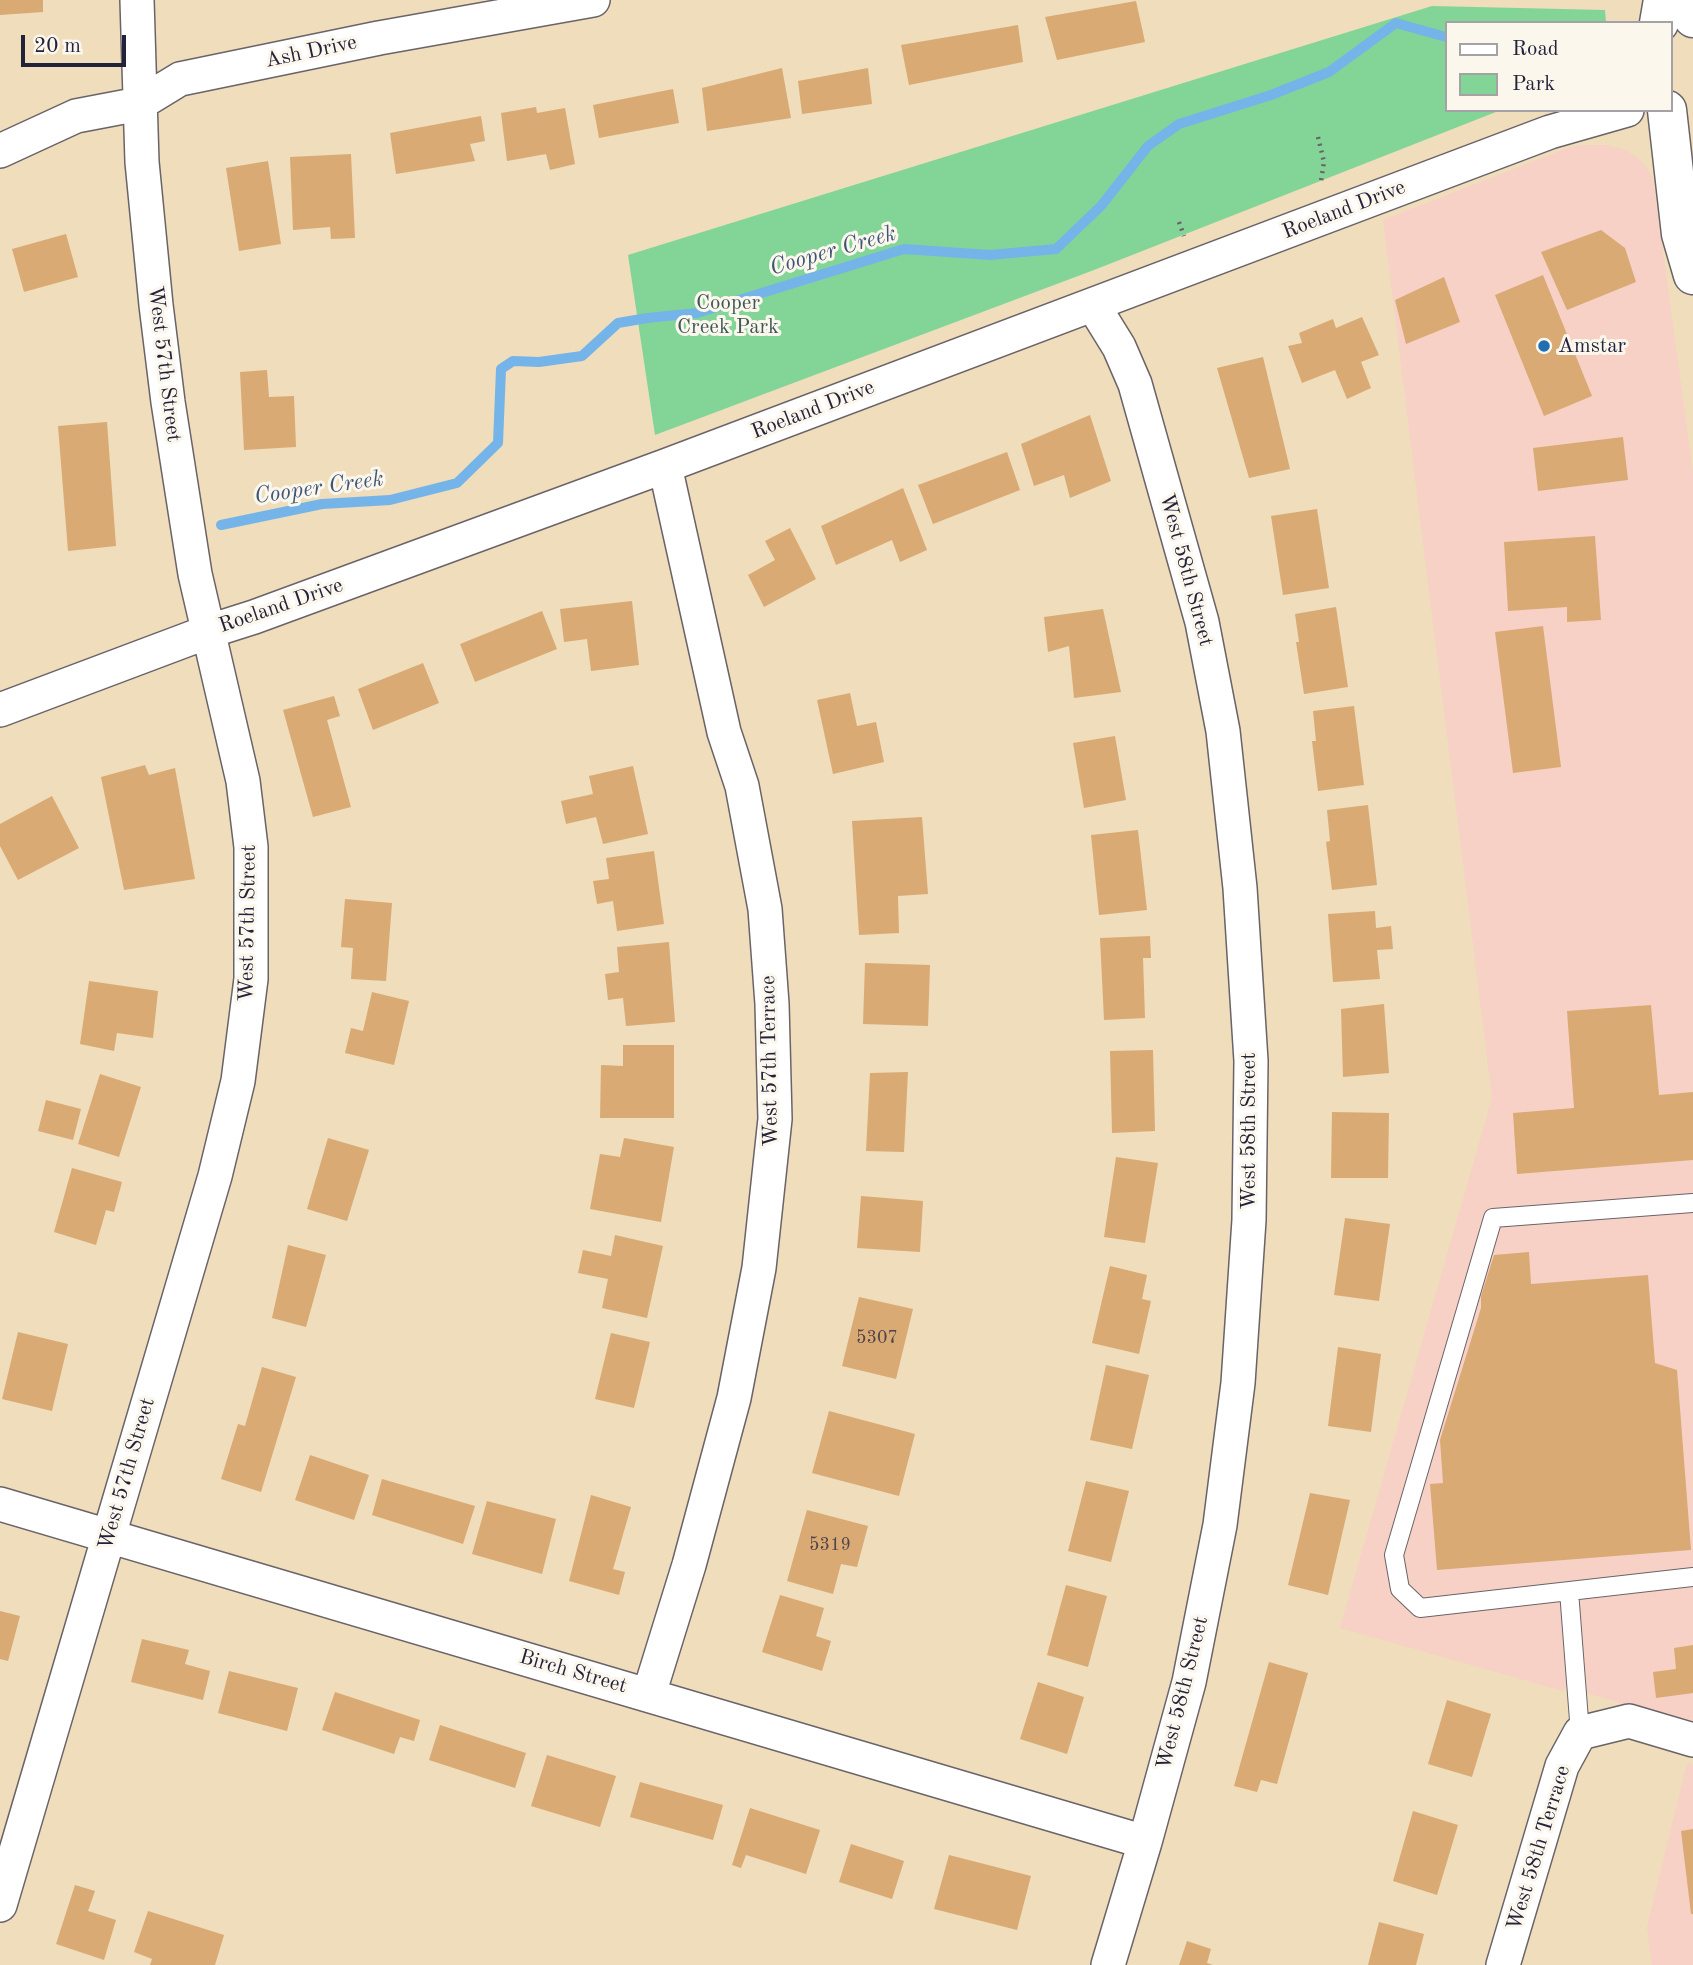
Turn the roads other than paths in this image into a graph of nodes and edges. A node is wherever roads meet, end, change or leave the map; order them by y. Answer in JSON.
{"nodes":[{"id":1,"x":137,"y":0,"type":"edge"},
{"id":2,"x":593,"y":0,"type":"edge"},
{"id":3,"x":1663,"y":0,"type":"edge"},
{"id":4,"x":1685,"y":0,"type":"edge"},
{"id":5,"x":1693,"y":18,"type":"edge"},
{"id":6,"x":1659,"y":21,"type":"edge"},
{"id":7,"x":139,"y":104,"type":"junction"},
{"id":8,"x":1620,"y":112,"type":"edge"},
{"id":9,"x":1667,"y":112,"type":"edge"},
{"id":10,"x":0,"y":151,"type":"edge"},
{"id":11,"x":1693,"y":275,"type":"edge"},
{"id":12,"x":1094,"y":305,"type":"junction"},
{"id":13,"x":665,"y":466,"type":"junction"},
{"id":14,"x":210,"y":631,"type":"junction"},
{"id":15,"x":0,"y":710,"type":"edge"},
{"id":16,"x":1693,"y":1203,"type":"edge"},
{"id":17,"x":0,"y":1504,"type":"edge"},
{"id":18,"x":109,"y":1535,"type":"junction"},
{"id":19,"x":1693,"y":1577,"type":"edge"},
{"id":20,"x":1569,"y":1591,"type":"junction"},
{"id":21,"x":649,"y":1694,"type":"junction"},
{"id":22,"x":1580,"y":1733,"type":"junction"},
{"id":23,"x":1693,"y":1741,"type":"edge"},
{"id":24,"x":1145,"y":1842,"type":"junction"},
{"id":25,"x":0,"y":1905,"type":"edge"},
{"id":26,"x":1108,"y":1965,"type":"edge"},
{"id":27,"x":1503,"y":1965,"type":"edge"}],
"edges":[{"from":1,"to":7,"type":"street","name":"West 57th Street"},
{"from":2,"to":7,"type":"street","name":"Ash Drive"},
{"from":3,"to":6,"type":"main road"},
{"from":4,"to":5,"type":"main road"},
{"from":7,"to":10,"type":"street","name":"Ash Drive"},
{"from":7,"to":14,"type":"street","name":"West 57th Street"},
{"from":8,"to":12,"type":"street","name":"Roeland Drive"},
{"from":9,"to":11,"type":"main road"},
{"from":12,"to":13,"type":"street","name":"Roeland Drive"},
{"from":12,"to":24,"type":"street","name":"West 58th Street"},
{"from":13,"to":14,"type":"street","name":"Roeland Drive"},
{"from":13,"to":21,"type":"street","name":"West 57th Terrace"},
{"from":14,"to":15,"type":"street","name":"Roeland Drive"},
{"from":14,"to":18,"type":"street","name":"West 57th Street"},
{"from":16,"to":20,"type":"lane"},
{"from":17,"to":18,"type":"street","name":"Birch Street"},
{"from":18,"to":21,"type":"street","name":"Birch Street"},
{"from":18,"to":25,"type":"street","name":"West 57th Street"},
{"from":19,"to":20,"type":"lane"},
{"from":20,"to":22,"type":"lane"},
{"from":21,"to":24,"type":"street","name":"Birch Street"},
{"from":22,"to":23,"type":"street"},
{"from":22,"to":27,"type":"street","name":"West 58th Terrace"},
{"from":24,"to":26,"type":"street","name":"West 58th Street"}]}
